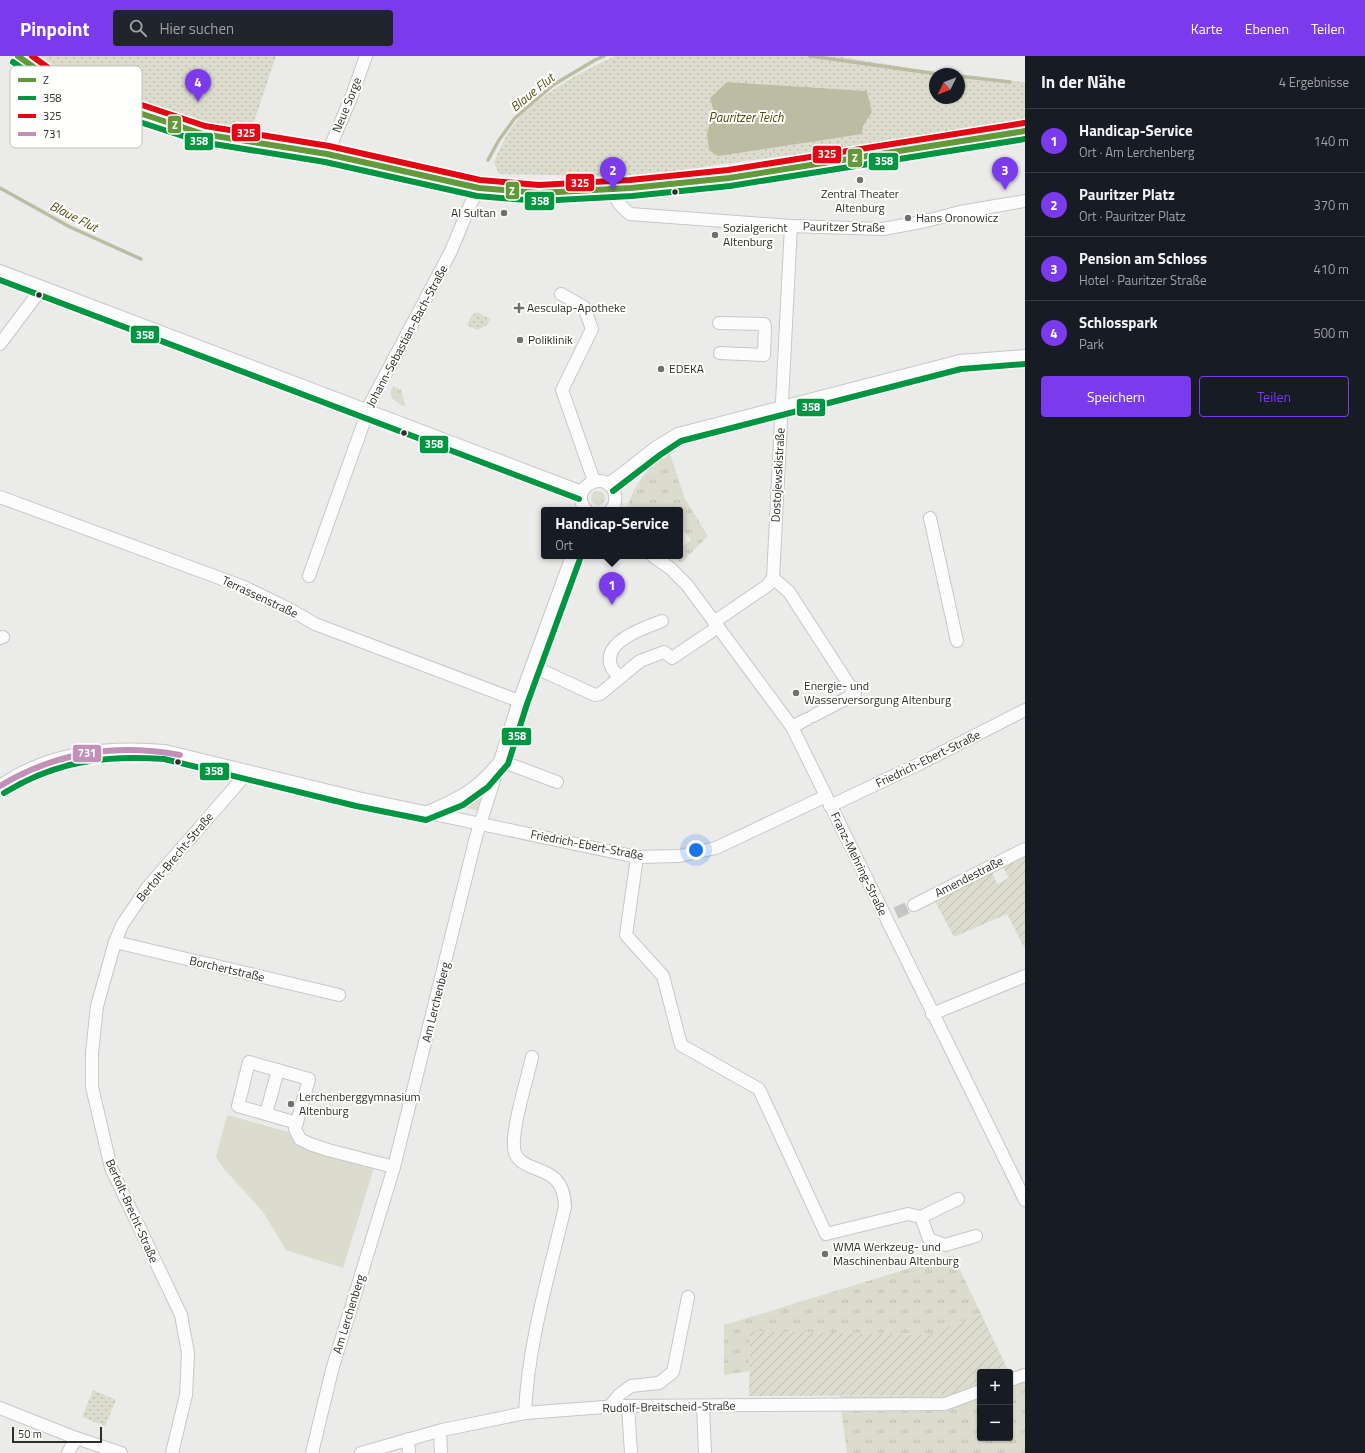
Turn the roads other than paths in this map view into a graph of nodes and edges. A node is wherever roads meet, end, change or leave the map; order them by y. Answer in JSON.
{"nodes":[{"id":1,"x":366,"y":56,"type":"edge"},
{"id":2,"x":1025,"y":131,"type":"edge"},
{"id":3,"x":327,"y":154,"type":"dead end"},
{"id":4,"x":613,"y":189,"type":"junction"},
{"id":5,"x":1025,"y":200,"type":"edge"},
{"id":6,"x":791,"y":226,"type":"junction"},
{"id":7,"x":0,"y":271,"type":"edge"},
{"id":8,"x":42,"y":288,"type":"junction"},
{"id":9,"x":561,"y":294,"type":"dead end"},
{"id":10,"x":719,"y":323,"type":"dead end"},
{"id":11,"x":765,"y":342,"type":"junction"},
{"id":12,"x":785,"y":343,"type":"junction"},
{"id":13,"x":0,"y":344,"type":"edge"},
{"id":14,"x":720,"y":353,"type":"dead end"},
{"id":15,"x":1025,"y":356,"type":"edge"},
{"id":16,"x":781,"y":408,"type":"junction"},
{"id":17,"x":368,"y":410,"type":"junction"},
{"id":18,"x":594,"y":481,"type":"junction"},
{"id":19,"x":608,"y":484,"type":"junction"},
{"id":20,"x":582,"y":492,"type":"junction"},
{"id":21,"x":0,"y":497,"type":"edge"},
{"id":22,"x":584,"y":507,"type":"edge"},
{"id":23,"x":612,"y":507,"type":"edge"},
{"id":24,"x":930,"y":518,"type":"dead end"},
{"id":25,"x":571,"y":559,"type":"edge"},
{"id":26,"x":657,"y":559,"type":"edge"},
{"id":27,"x":309,"y":576,"type":"dead end"},
{"id":28,"x":773,"y":578,"type":"junction"},
{"id":29,"x":662,"y":621,"type":"dead end"},
{"id":30,"x":716,"y":624,"type":"junction"},
{"id":31,"x":957,"y":641,"type":"dead end"},
{"id":32,"x":532,"y":666,"type":"junction"},
{"id":33,"x":620,"y":678,"type":"junction"},
{"id":34,"x":519,"y":701,"type":"junction"},
{"id":35,"x":1025,"y":710,"type":"edge"},
{"id":36,"x":792,"y":727,"type":"junction"},
{"id":37,"x":501,"y":761,"type":"junction"},
{"id":38,"x":248,"y":772,"type":"junction"},
{"id":39,"x":557,"y":782,"type":"dead end"},
{"id":40,"x":0,"y":786,"type":"edge"},
{"id":41,"x":828,"y":801,"type":"junction"},
{"id":42,"x":428,"y":812,"type":"junction"},
{"id":43,"x":481,"y":823,"type":"junction"},
{"id":44,"x":1025,"y":849,"type":"edge"},
{"id":45,"x":637,"y":857,"type":"junction"},
{"id":46,"x":914,"y":905,"type":"tunnel mouth"},
{"id":47,"x":115,"y":942,"type":"junction"},
{"id":48,"x":1025,"y":976,"type":"edge"},
{"id":49,"x":339,"y":995,"type":"dead end"},
{"id":50,"x":932,"y":1014,"type":"junction"},
{"id":51,"x":532,"y":1057,"type":"dead end"},
{"id":52,"x":278,"y":1070,"type":"junction"},
{"id":53,"x":266,"y":1114,"type":"junction"},
{"id":54,"x":297,"y":1123,"type":"junction"},
{"id":55,"x":394,"y":1167,"type":"junction"},
{"id":56,"x":958,"y":1199,"type":"dead end"},
{"id":57,"x":1025,"y":1200,"type":"edge"},
{"id":58,"x":921,"y":1217,"type":"junction"},
{"id":59,"x":976,"y":1236,"type":"dead end"},
{"id":60,"x":688,"y":1297,"type":"dead end"},
{"id":61,"x":1025,"y":1375,"type":"edge"},
{"id":62,"x":1013,"y":1379,"type":"edge"},
{"id":63,"x":977,"y":1392,"type":"edge"},
{"id":64,"x":628,"y":1406,"type":"junction"},
{"id":65,"x":703,"y":1406,"type":"junction"},
{"id":66,"x":609,"y":1407,"type":"junction"},
{"id":67,"x":0,"y":1408,"type":"edge"},
{"id":68,"x":525,"y":1413,"type":"junction"},
{"id":69,"x":440,"y":1430,"type":"junction"},
{"id":70,"x":76,"y":1438,"type":"junction"},
{"id":71,"x":408,"y":1439,"type":"junction"},
{"id":72,"x":68,"y":1453,"type":"edge"},
{"id":73,"x":121,"y":1453,"type":"edge"},
{"id":74,"x":172,"y":1453,"type":"edge"},
{"id":75,"x":312,"y":1453,"type":"edge"},
{"id":76,"x":362,"y":1453,"type":"edge"},
{"id":77,"x":409,"y":1453,"type":"edge"},
{"id":78,"x":441,"y":1453,"type":"edge"},
{"id":79,"x":631,"y":1453,"type":"edge"},
{"id":80,"x":705,"y":1453,"type":"edge"}],
"edges":[{"from":1,"to":3,"type":"street","name":"Neue Sorge"},
{"from":2,"to":4,"type":"street"},
{"from":4,"to":6,"type":"street","name":"Pauritzer Straße"},
{"from":4,"to":17,"type":"street","name":"Johann-Sebastian-Bach-Straße"},
{"from":5,"to":6,"type":"street","name":"Pauritzer Straße"},
{"from":6,"to":12,"type":"street","name":"Dostojewskistraße"},
{"from":7,"to":8,"type":"street"},
{"from":8,"to":13,"type":"street"},
{"from":8,"to":17,"type":"street"},
{"from":9,"to":18,"type":"street"},
{"from":10,"to":11,"type":"street"},
{"from":11,"to":12,"type":"street"},
{"from":11,"to":14,"type":"street"},
{"from":12,"to":16,"type":"street","name":"Dostojewskistraße"},
{"from":15,"to":16,"type":"street"},
{"from":16,"to":19,"type":"street"},
{"from":16,"to":28,"type":"street","name":"Dostojewskistraße"},
{"from":17,"to":20,"type":"street"},
{"from":17,"to":27,"type":"street","name":"Johann-Sebastian-Bach-Straße"},
{"from":18,"to":19,"type":"street"},
{"from":18,"to":20,"type":"street"},
{"from":19,"to":23,"type":"street"},
{"from":20,"to":22,"type":"street"},
{"from":21,"to":34,"type":"street","name":"Terrassenstraße"},
{"from":24,"to":31,"type":"street"},
{"from":25,"to":32,"type":"street","name":"Am Lerchenberg"},
{"from":26,"to":30,"type":"street","name":"Franz-Mehring-Straße"},
{"from":28,"to":30,"type":"street"},
{"from":28,"to":36,"type":"street"},
{"from":29,"to":33,"type":"street"},
{"from":30,"to":33,"type":"street"},
{"from":30,"to":36,"type":"street","name":"Franz-Mehring-Straße"},
{"from":32,"to":33,"type":"street"},
{"from":32,"to":34,"type":"street","name":"Am Lerchenberg"},
{"from":34,"to":37,"type":"street","name":"Am Lerchenberg"},
{"from":35,"to":41,"type":"street","name":"Friedrich-Ebert-Straße"},
{"from":36,"to":41,"type":"street","name":"Franz-Mehring-Straße"},
{"from":37,"to":39,"type":"street"},
{"from":37,"to":42,"type":"street"},
{"from":37,"to":43,"type":"street","name":"Am Lerchenberg"},
{"from":38,"to":40,"type":"street","name":"Friedrich-Ebert-Straße"},
{"from":38,"to":42,"type":"street","name":"Friedrich-Ebert-Straße"},
{"from":38,"to":47,"type":"street","name":"Bertolt-Brecht-Straße"},
{"from":41,"to":45,"type":"street","name":"Friedrich-Ebert-Straße"},
{"from":41,"to":50,"type":"street","name":"Franz-Mehring-Straße"},
{"from":42,"to":43,"type":"street","name":"Friedrich-Ebert-Straße"},
{"from":43,"to":45,"type":"street","name":"Friedrich-Ebert-Straße"},
{"from":43,"to":55,"type":"street","name":"Am Lerchenberg"},
{"from":44,"to":46,"type":"street","name":"Amendestraße"},
{"from":45,"to":58,"type":"street"},
{"from":47,"to":49,"type":"street","name":"Borchertstraße"},
{"from":47,"to":74,"type":"street","name":"Bertolt-Brecht-Straße"},
{"from":48,"to":50,"type":"street"},
{"from":50,"to":57,"type":"street","name":"Franz-Mehring-Straße"},
{"from":51,"to":68,"type":"street"},
{"from":52,"to":53,"type":"street"},
{"from":52,"to":53,"type":"street"},
{"from":52,"to":54,"type":"street"},
{"from":53,"to":54,"type":"street"},
{"from":54,"to":55,"type":"street"},
{"from":55,"to":75,"type":"street","name":"Am Lerchenberg"},
{"from":56,"to":58,"type":"street"},
{"from":58,"to":59,"type":"street"},
{"from":60,"to":66,"type":"street"},
{"from":61,"to":62,"type":"street"},
{"from":63,"to":65,"type":"street","name":"Rudolf-Breitscheid-Straße"},
{"from":64,"to":65,"type":"street","name":"Rudolf-Breitscheid-Straße"},
{"from":64,"to":66,"type":"street","name":"Rudolf-Breitscheid-Straße"},
{"from":64,"to":79,"type":"street"},
{"from":65,"to":80,"type":"street"},
{"from":66,"to":68,"type":"street","name":"Rudolf-Breitscheid-Straße"},
{"from":67,"to":70,"type":"street"},
{"from":68,"to":69,"type":"street","name":"Rudolf-Breitscheid-Straße"},
{"from":69,"to":71,"type":"street","name":"Rudolf-Breitscheid-Straße"},
{"from":69,"to":78,"type":"street"},
{"from":70,"to":72,"type":"street"},
{"from":70,"to":73,"type":"street"},
{"from":71,"to":76,"type":"street","name":"Rudolf-Breitscheid-Straße"},
{"from":71,"to":77,"type":"street"}]}
